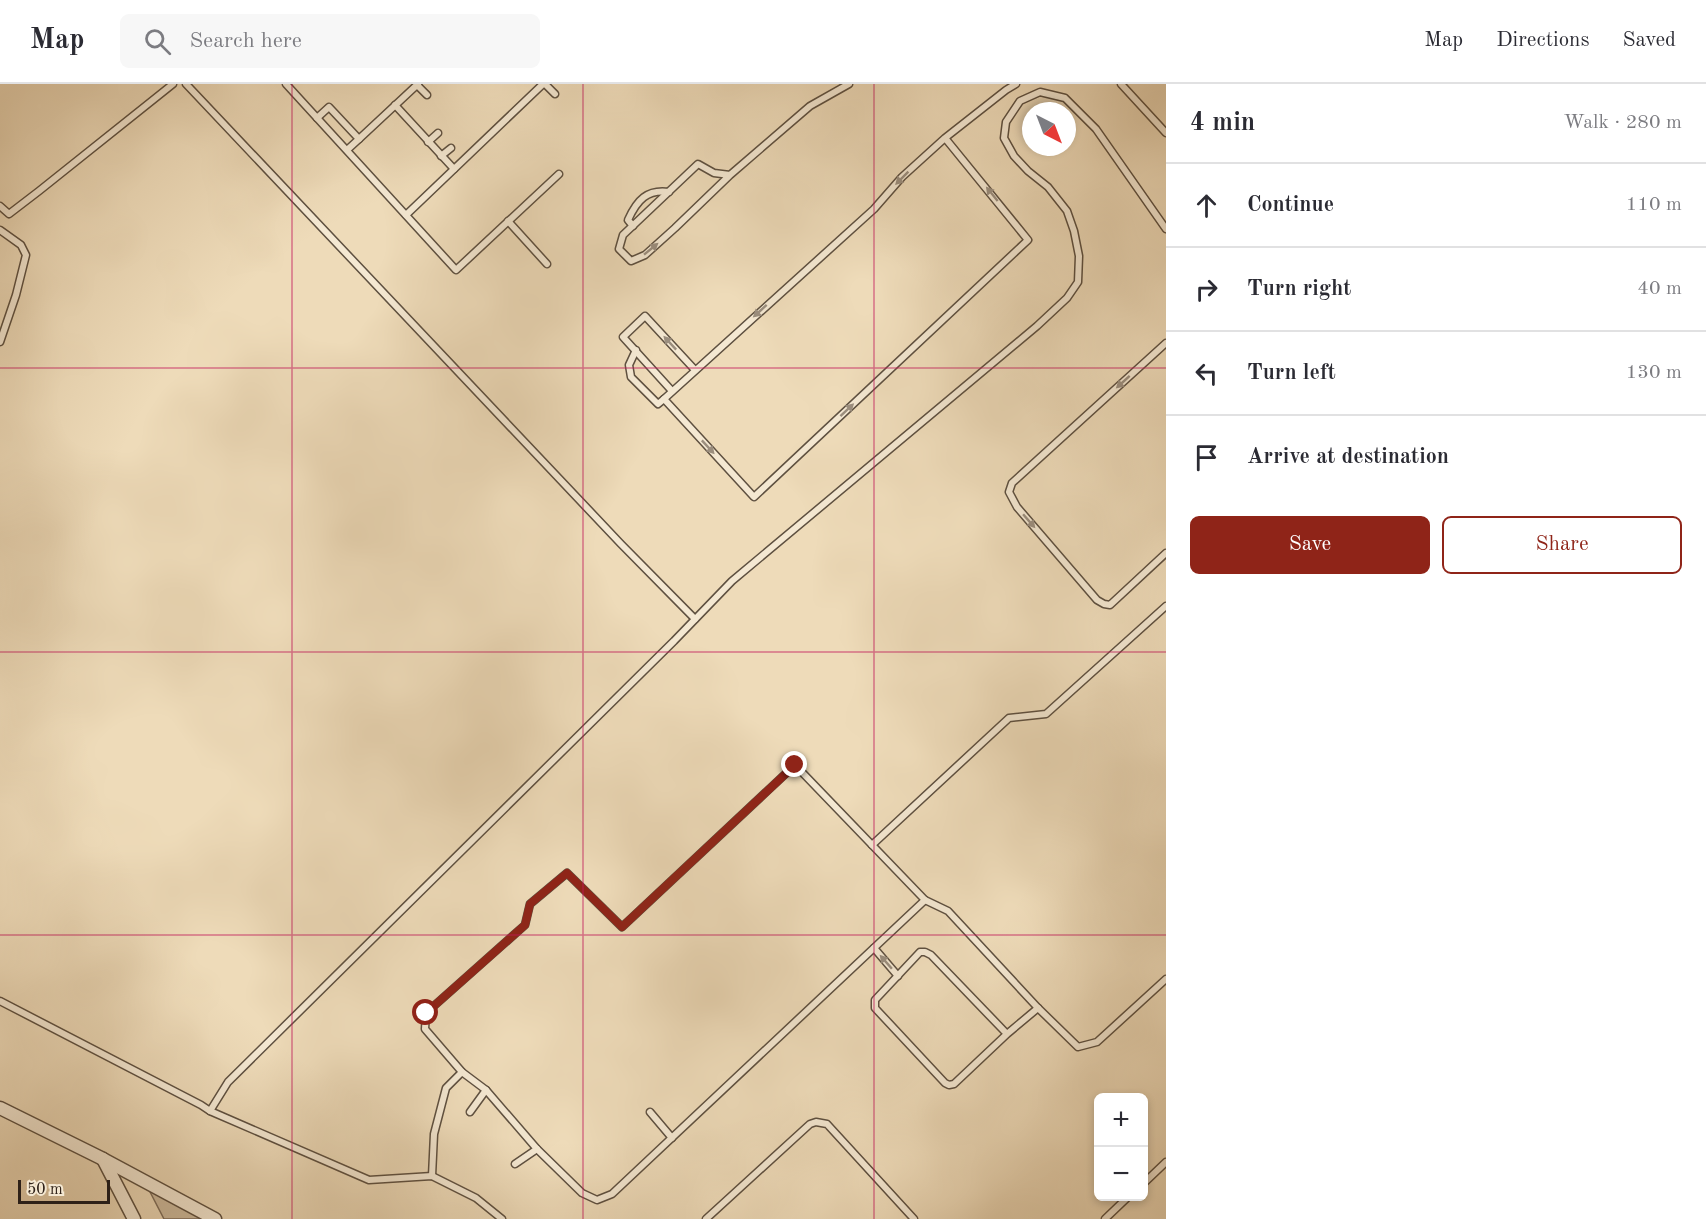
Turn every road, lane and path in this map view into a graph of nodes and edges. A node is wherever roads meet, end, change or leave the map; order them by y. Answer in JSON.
{"nodes":[{"id":1,"x":173,"y":84,"type":"edge"},
{"id":2,"x":186,"y":84,"type":"edge"},
{"id":3,"x":286,"y":84,"type":"edge"},
{"id":4,"x":417,"y":84,"type":"edge"},
{"id":5,"x":544,"y":84,"type":"edge"},
{"id":6,"x":849,"y":84,"type":"edge"},
{"id":7,"x":1016,"y":84,"type":"edge"},
{"id":8,"x":1120,"y":84,"type":"edge"},
{"id":9,"x":555,"y":94,"type":"dead end"},
{"id":10,"x":427,"y":95,"type":"dead end"},
{"id":11,"x":394,"y":105,"type":"junction"},
{"id":12,"x":317,"y":118,"type":"junction"},
{"id":13,"x":438,"y":133,"type":"dead end"},
{"id":14,"x":1166,"y":133,"type":"edge"},
{"id":15,"x":945,"y":138,"type":"junction"},
{"id":16,"x":359,"y":139,"type":"junction"},
{"id":17,"x":428,"y":142,"type":"junction"},
{"id":18,"x":451,"y":148,"type":"dead end"},
{"id":19,"x":347,"y":150,"type":"junction"},
{"id":20,"x":441,"y":156,"type":"junction"},
{"id":21,"x":454,"y":169,"type":"junction"},
{"id":22,"x":559,"y":174,"type":"dead end"},
{"id":23,"x":730,"y":175,"type":"junction"},
{"id":24,"x":669,"y":192,"type":"junction"},
{"id":25,"x":0,"y":206,"type":"edge"},
{"id":26,"x":406,"y":215,"type":"junction"},
{"id":27,"x":508,"y":221,"type":"junction"},
{"id":28,"x":633,"y":226,"type":"junction"},
{"id":29,"x":1166,"y":229,"type":"edge"},
{"id":30,"x":0,"y":230,"type":"edge"},
{"id":31,"x":547,"y":264,"type":"dead end"},
{"id":32,"x":0,"y":342,"type":"edge"},
{"id":33,"x":1166,"y":343,"type":"edge"},
{"id":34,"x":636,"y":350,"type":"junction"},
{"id":35,"x":695,"y":370,"type":"junction"},
{"id":36,"x":672,"y":391,"type":"junction"},
{"id":37,"x":664,"y":399,"type":"junction"},
{"id":38,"x":1166,"y":553,"type":"edge"},
{"id":39,"x":1166,"y":606,"type":"edge"},
{"id":40,"x":695,"y":619,"type":"junction"},
{"id":41,"x":872,"y":845,"type":"junction"},
{"id":42,"x":925,"y":900,"type":"junction"},
{"id":43,"x":874,"y":948,"type":"junction"},
{"id":44,"x":898,"y":976,"type":"junction"},
{"id":45,"x":1166,"y":979,"type":"edge"},
{"id":46,"x":0,"y":1001,"type":"edge"},
{"id":47,"x":1038,"y":1008,"type":"junction"},
{"id":48,"x":1007,"y":1034,"type":"junction"},
{"id":49,"x":462,"y":1072,"type":"junction"},
{"id":50,"x":486,"y":1090,"type":"junction"},
{"id":51,"x":0,"y":1108,"type":"edge"},
{"id":52,"x":210,"y":1111,"type":"junction"},
{"id":53,"x":471,"y":1112,"type":"dead end"},
{"id":54,"x":650,"y":1112,"type":"dead end"},
{"id":55,"x":672,"y":1138,"type":"junction"},
{"id":56,"x":537,"y":1149,"type":"junction"},
{"id":57,"x":102,"y":1159,"type":"junction"},
{"id":58,"x":1166,"y":1162,"type":"edge"},
{"id":59,"x":515,"y":1164,"type":"dead end"},
{"id":60,"x":432,"y":1176,"type":"junction"},
{"id":61,"x":1148,"y":1178,"type":"edge"},
{"id":62,"x":1125,"y":1201,"type":"edge"},
{"id":63,"x":134,"y":1219,"type":"edge"},
{"id":64,"x":215,"y":1219,"type":"edge"},
{"id":65,"x":502,"y":1219,"type":"edge"},
{"id":66,"x":706,"y":1219,"type":"edge"},
{"id":67,"x":914,"y":1219,"type":"edge"},
{"id":68,"x":1105,"y":1219,"type":"edge"}],
"edges":[{"from":1,"to":25,"type":"lane"},
{"from":2,"to":40,"type":"lane"},
{"from":3,"to":12,"type":"lane"},
{"from":4,"to":10,"type":"lane"},
{"from":4,"to":11,"type":"lane"},
{"from":5,"to":9,"type":"lane"},
{"from":5,"to":21,"type":"lane"},
{"from":6,"to":23,"type":"lane"},
{"from":7,"to":15,"type":"lane"},
{"from":8,"to":14,"type":"lane"},
{"from":11,"to":16,"type":"lane"},
{"from":11,"to":17,"type":"lane"},
{"from":12,"to":16,"type":"lane"},
{"from":12,"to":19,"type":"lane"},
{"from":13,"to":17,"type":"lane"},
{"from":15,"to":35,"type":"lane","one_way":true},
{"from":37,"to":15,"type":"lane","one_way":true},
{"from":16,"to":19,"type":"lane"},
{"from":17,"to":20,"type":"lane"},
{"from":18,"to":20,"type":"lane"},
{"from":19,"to":26,"type":"lane"},
{"from":20,"to":21,"type":"lane"},
{"from":21,"to":26,"type":"lane"},
{"from":22,"to":27,"type":"lane"},
{"from":23,"to":24,"type":"lane"},
{"from":28,"to":23,"type":"lane","one_way":true},
{"from":24,"to":28,"type":"lane"},
{"from":24,"to":28,"type":"lane"},
{"from":26,"to":27,"type":"lane"},
{"from":27,"to":31,"type":"lane"},
{"from":29,"to":40,"type":"lane"},
{"from":30,"to":32,"type":"lane"},
{"from":33,"to":38,"type":"lane","one_way":true},
{"from":35,"to":34,"type":"lane","one_way":true},
{"from":34,"to":36,"type":"lane"},
{"from":34,"to":37,"type":"lane"},
{"from":35,"to":36,"type":"lane"},
{"from":36,"to":37,"type":"lane"},
{"from":39,"to":41,"type":"lane"},
{"from":40,"to":52,"type":"lane"},
{"from":41,"to":42,"type":"lane"},
{"from":41,"to":49,"type":"lane"},
{"from":42,"to":43,"type":"lane"},
{"from":42,"to":47,"type":"lane"},
{"from":44,"to":43,"type":"lane","one_way":true},
{"from":43,"to":55,"type":"lane"},
{"from":44,"to":48,"type":"lane"},
{"from":44,"to":48,"type":"lane"},
{"from":45,"to":47,"type":"lane"},
{"from":46,"to":52,"type":"lane"},
{"from":47,"to":48,"type":"lane"},
{"from":49,"to":50,"type":"lane"},
{"from":49,"to":60,"type":"lane"},
{"from":50,"to":53,"type":"lane"},
{"from":50,"to":56,"type":"lane"},
{"from":51,"to":57,"type":"street"},
{"from":52,"to":60,"type":"lane"},
{"from":54,"to":55,"type":"lane"},
{"from":55,"to":56,"type":"lane"},
{"from":56,"to":59,"type":"lane"},
{"from":57,"to":63,"type":"street"},
{"from":57,"to":64,"type":"street"},
{"from":58,"to":61,"type":"lane"},
{"from":60,"to":65,"type":"lane"},
{"from":62,"to":68,"type":"lane"},
{"from":66,"to":67,"type":"lane"}]}
